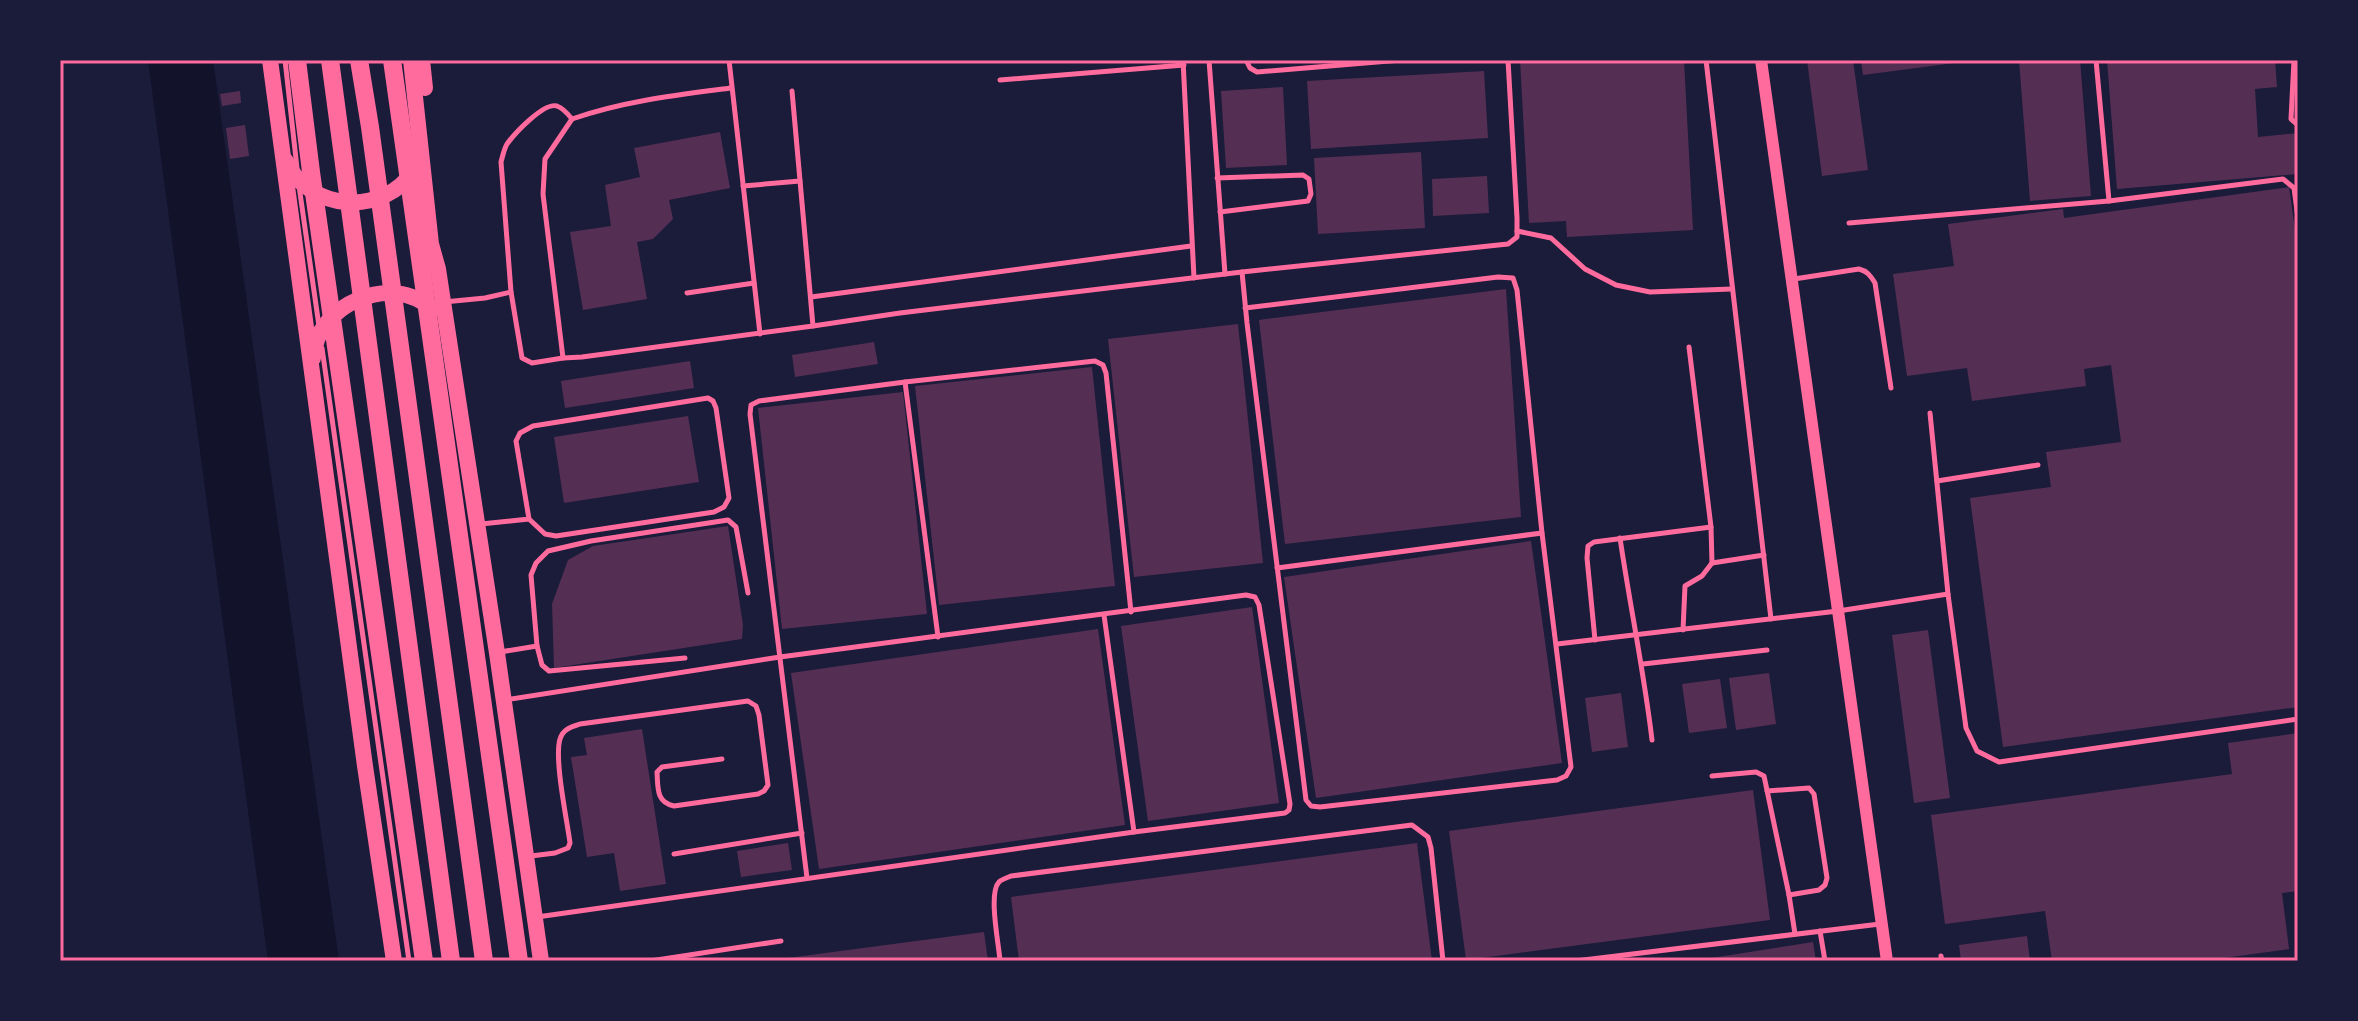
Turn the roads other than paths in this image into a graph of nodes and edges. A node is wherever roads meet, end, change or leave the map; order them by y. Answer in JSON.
{"nodes":[{"id":1,"x":270,"y":60,"type":"edge"},
{"id":2,"x":285,"y":60,"type":"edge"},
{"id":3,"x":297,"y":60,"type":"edge"},
{"id":4,"x":330,"y":60,"type":"edge"},
{"id":5,"x":359,"y":60,"type":"edge"},
{"id":6,"x":392,"y":60,"type":"edge"},
{"id":7,"x":411,"y":60,"type":"edge"},
{"id":8,"x":422,"y":60,"type":"edge"},
{"id":9,"x":729,"y":60,"type":"edge"},
{"id":10,"x":1209,"y":60,"type":"edge"},
{"id":11,"x":1246,"y":60,"type":"edge"},
{"id":12,"x":1401,"y":60,"type":"edge"},
{"id":13,"x":1508,"y":60,"type":"edge"},
{"id":14,"x":1706,"y":60,"type":"edge"},
{"id":15,"x":1761,"y":60,"type":"edge"},
{"id":16,"x":2096,"y":60,"type":"edge"},
{"id":17,"x":2294,"y":60,"type":"edge"},
{"id":18,"x":1184,"y":63,"type":"edge"},
{"id":19,"x":1000,"y":80,"type":"dead end"},
{"id":20,"x":2296,"y":85,"type":"edge"},
{"id":21,"x":731,"y":88,"type":"junction"},
{"id":22,"x":792,"y":91,"type":"dead end"},
{"id":23,"x":572,"y":119,"type":"junction"},
{"id":24,"x":2298,"y":125,"type":"edge"},
{"id":25,"x":421,"y":141,"type":"junction"},
{"id":26,"x":282,"y":151,"type":"junction"},
{"id":27,"x":1217,"y":178,"type":"junction"},
{"id":28,"x":298,"y":180,"type":"junction"},
{"id":29,"x":800,"y":181,"type":"junction"},
{"id":30,"x":743,"y":186,"type":"junction"},
{"id":31,"x":2109,"y":201,"type":"junction"},
{"id":32,"x":1220,"y":212,"type":"junction"},
{"id":33,"x":2298,"y":218,"type":"edge"},
{"id":34,"x":1849,"y":223,"type":"dead end"},
{"id":35,"x":1517,"y":231,"type":"junction"},
{"id":36,"x":1191,"y":246,"type":"junction"},
{"id":37,"x":438,"y":269,"type":"junction"},
{"id":38,"x":1242,"y":272,"type":"junction"},
{"id":39,"x":1225,"y":274,"type":"junction"},
{"id":40,"x":1194,"y":278,"type":"junction"},
{"id":41,"x":1791,"y":279,"type":"junction"},
{"id":42,"x":754,"y":283,"type":"junction"},
{"id":43,"x":1732,"y":289,"type":"junction"},
{"id":44,"x":511,"y":292,"type":"junction"},
{"id":45,"x":687,"y":293,"type":"dead end"},
{"id":46,"x":811,"y":297,"type":"junction"},
{"id":47,"x":443,"y":303,"type":"junction"},
{"id":48,"x":1245,"y":308,"type":"junction"},
{"id":49,"x":813,"y":326,"type":"junction"},
{"id":50,"x":320,"y":334,"type":"junction"},
{"id":51,"x":447,"y":334,"type":"junction"},
{"id":52,"x":760,"y":334,"type":"junction"},
{"id":53,"x":1689,"y":347,"type":"dead end"},
{"id":54,"x":563,"y":358,"type":"junction"},
{"id":55,"x":311,"y":375,"type":"junction"},
{"id":56,"x":905,"y":382,"type":"junction"},
{"id":57,"x":1891,"y":388,"type":"dead end"},
{"id":58,"x":1930,"y":413,"type":"dead end"},
{"id":59,"x":2038,"y":465,"type":"dead end"},
{"id":60,"x":1936,"y":481,"type":"junction"},
{"id":61,"x":529,"y":519,"type":"junction"},
{"id":62,"x":478,"y":524,"type":"junction"},
{"id":63,"x":1711,"y":527,"type":"junction"},
{"id":64,"x":1542,"y":533,"type":"junction"},
{"id":65,"x":1620,"y":538,"type":"junction"},
{"id":66,"x":1764,"y":555,"type":"junction"},
{"id":67,"x":1712,"y":563,"type":"junction"},
{"id":68,"x":1277,"y":568,"type":"junction"},
{"id":69,"x":748,"y":593,"type":"dead end"},
{"id":70,"x":1948,"y":594,"type":"junction"},
{"id":71,"x":1838,"y":611,"type":"junction"},
{"id":72,"x":1131,"y":612,"type":"junction"},
{"id":73,"x":1104,"y":615,"type":"junction"},
{"id":74,"x":1771,"y":619,"type":"junction"},
{"id":75,"x":1683,"y":630,"type":"junction"},
{"id":76,"x":1635,"y":636,"type":"junction"},
{"id":77,"x":938,"y":637,"type":"junction"},
{"id":78,"x":1595,"y":640,"type":"junction"},
{"id":79,"x":1557,"y":644,"type":"junction"},
{"id":80,"x":537,"y":646,"type":"junction"},
{"id":81,"x":1767,"y":650,"type":"dead end"},
{"id":82,"x":497,"y":653,"type":"junction"},
{"id":83,"x":780,"y":657,"type":"junction"},
{"id":84,"x":685,"y":658,"type":"dead end"},
{"id":85,"x":1643,"y":664,"type":"junction"},
{"id":86,"x":504,"y":701,"type":"junction"},
{"id":87,"x":2298,"y":719,"type":"edge"},
{"id":88,"x":1652,"y":740,"type":"dead end"},
{"id":89,"x":722,"y":759,"type":"dead end"},
{"id":90,"x":1712,"y":776,"type":"dead end"},
{"id":91,"x":1767,"y":791,"type":"junction"},
{"id":92,"x":1134,"y":832,"type":"junction"},
{"id":93,"x":802,"y":833,"type":"junction"},
{"id":94,"x":674,"y":854,"type":"dead end"},
{"id":95,"x":526,"y":857,"type":"junction"},
{"id":96,"x":807,"y":878,"type":"junction"},
{"id":97,"x":1789,"y":895,"type":"junction"},
{"id":98,"x":534,"y":918,"type":"junction"},
{"id":99,"x":1881,"y":924,"type":"junction"},
{"id":100,"x":1820,"y":931,"type":"junction"},
{"id":101,"x":1795,"y":934,"type":"junction"},
{"id":102,"x":781,"y":941,"type":"dead end"},
{"id":103,"x":394,"y":961,"type":"edge"},
{"id":104,"x":409,"y":961,"type":"edge"},
{"id":105,"x":424,"y":961,"type":"edge"},
{"id":106,"x":451,"y":961,"type":"edge"},
{"id":107,"x":484,"y":961,"type":"edge"},
{"id":108,"x":519,"y":961,"type":"edge"},
{"id":109,"x":541,"y":961,"type":"edge"},
{"id":110,"x":650,"y":961,"type":"edge"},
{"id":111,"x":1000,"y":961,"type":"edge"},
{"id":112,"x":1443,"y":961,"type":"edge"},
{"id":113,"x":1575,"y":961,"type":"edge"},
{"id":114,"x":1825,"y":961,"type":"edge"},
{"id":115,"x":1887,"y":961,"type":"edge"}],
"edges":[{"from":1,"to":26,"type":"highway"},
{"from":2,"to":28,"type":"lane"},
{"from":3,"to":105,"type":"highway"},
{"from":4,"to":106,"type":"highway"},
{"from":5,"to":107,"type":"highway"},
{"from":6,"to":108,"type":"highway"},
{"from":7,"to":25,"type":"highway"},
{"from":8,"to":37,"type":"highway"},
{"from":9,"to":21,"type":"lane"},
{"from":10,"to":27,"type":"lane"},
{"from":11,"to":12,"type":"lane"},
{"from":13,"to":35,"type":"lane"},
{"from":14,"to":43,"type":"lane"},
{"from":15,"to":41,"type":"street"},
{"from":16,"to":31,"type":"lane"},
{"from":17,"to":20,"type":"lane"},
{"from":18,"to":19,"type":"lane"},
{"from":18,"to":36,"type":"lane"},
{"from":20,"to":24,"type":"lane"},
{"from":21,"to":23,"type":"lane"},
{"from":21,"to":30,"type":"lane"},
{"from":22,"to":29,"type":"lane"},
{"from":23,"to":44,"type":"lane"},
{"from":23,"to":54,"type":"lane"},
{"from":25,"to":28,"type":"highway"},
{"from":25,"to":37,"type":"highway"},
{"from":26,"to":28,"type":"highway"},
{"from":26,"to":55,"type":"highway"},
{"from":27,"to":32,"type":"lane"},
{"from":27,"to":32,"type":"lane"},
{"from":28,"to":50,"type":"lane"},
{"from":29,"to":30,"type":"lane"},
{"from":29,"to":46,"type":"lane"},
{"from":30,"to":42,"type":"lane"},
{"from":31,"to":33,"type":"lane"},
{"from":31,"to":34,"type":"lane"},
{"from":32,"to":39,"type":"lane"},
{"from":35,"to":38,"type":"lane"},
{"from":35,"to":43,"type":"lane"},
{"from":36,"to":40,"type":"lane"},
{"from":36,"to":46,"type":"lane"},
{"from":37,"to":47,"type":"highway"},
{"from":38,"to":39,"type":"lane"},
{"from":38,"to":48,"type":"lane"},
{"from":39,"to":40,"type":"lane"},
{"from":40,"to":49,"type":"lane"},
{"from":41,"to":57,"type":"lane"},
{"from":41,"to":71,"type":"street"},
{"from":42,"to":45,"type":"lane"},
{"from":42,"to":52,"type":"lane"},
{"from":43,"to":66,"type":"lane"},
{"from":44,"to":47,"type":"lane"},
{"from":44,"to":54,"type":"lane"},
{"from":46,"to":49,"type":"lane"},
{"from":47,"to":51,"type":"highway"},
{"from":48,"to":64,"type":"lane"},
{"from":48,"to":68,"type":"lane"},
{"from":49,"to":52,"type":"lane"},
{"from":50,"to":51,"type":"highway"},
{"from":50,"to":55,"type":"highway"},
{"from":50,"to":104,"type":"lane"},
{"from":51,"to":62,"type":"highway"},
{"from":52,"to":54,"type":"lane"},
{"from":53,"to":63,"type":"lane"},
{"from":55,"to":103,"type":"highway"},
{"from":56,"to":72,"type":"lane"},
{"from":56,"to":77,"type":"lane"},
{"from":56,"to":83,"type":"lane"},
{"from":58,"to":60,"type":"lane"},
{"from":59,"to":60,"type":"lane"},
{"from":60,"to":70,"type":"lane"},
{"from":61,"to":61,"type":"lane"},
{"from":61,"to":62,"type":"lane"},
{"from":62,"to":82,"type":"highway"},
{"from":63,"to":65,"type":"lane"},
{"from":63,"to":67,"type":"lane"},
{"from":64,"to":68,"type":"lane"},
{"from":64,"to":79,"type":"lane"},
{"from":65,"to":76,"type":"lane"},
{"from":65,"to":78,"type":"lane"},
{"from":66,"to":67,"type":"lane"},
{"from":66,"to":74,"type":"lane"},
{"from":67,"to":75,"type":"lane"},
{"from":68,"to":79,"type":"lane"},
{"from":69,"to":80,"type":"lane"},
{"from":70,"to":71,"type":"lane"},
{"from":70,"to":87,"type":"lane"},
{"from":71,"to":74,"type":"lane"},
{"from":71,"to":99,"type":"street"},
{"from":72,"to":73,"type":"lane"},
{"from":72,"to":92,"type":"lane"},
{"from":73,"to":77,"type":"lane"},
{"from":73,"to":92,"type":"lane"},
{"from":74,"to":75,"type":"lane"},
{"from":75,"to":76,"type":"lane"},
{"from":76,"to":78,"type":"lane"},
{"from":76,"to":85,"type":"lane"},
{"from":77,"to":83,"type":"lane"},
{"from":78,"to":79,"type":"lane"},
{"from":80,"to":82,"type":"lane"},
{"from":80,"to":84,"type":"lane"},
{"from":81,"to":85,"type":"lane"},
{"from":82,"to":86,"type":"highway"},
{"from":83,"to":86,"type":"lane"},
{"from":83,"to":93,"type":"lane"},
{"from":85,"to":88,"type":"lane"},
{"from":86,"to":95,"type":"highway"},
{"from":89,"to":95,"type":"lane"},
{"from":90,"to":91,"type":"lane"},
{"from":91,"to":97,"type":"lane"},
{"from":91,"to":97,"type":"lane"},
{"from":92,"to":96,"type":"lane"},
{"from":93,"to":94,"type":"lane"},
{"from":93,"to":96,"type":"lane"},
{"from":95,"to":98,"type":"highway"},
{"from":96,"to":98,"type":"lane"},
{"from":97,"to":101,"type":"lane"},
{"from":98,"to":109,"type":"highway"},
{"from":99,"to":100,"type":"lane"},
{"from":99,"to":115,"type":"street"},
{"from":100,"to":101,"type":"lane"},
{"from":100,"to":114,"type":"lane"},
{"from":101,"to":113,"type":"lane"},
{"from":102,"to":110,"type":"lane"},
{"from":111,"to":112,"type":"lane"}]}
